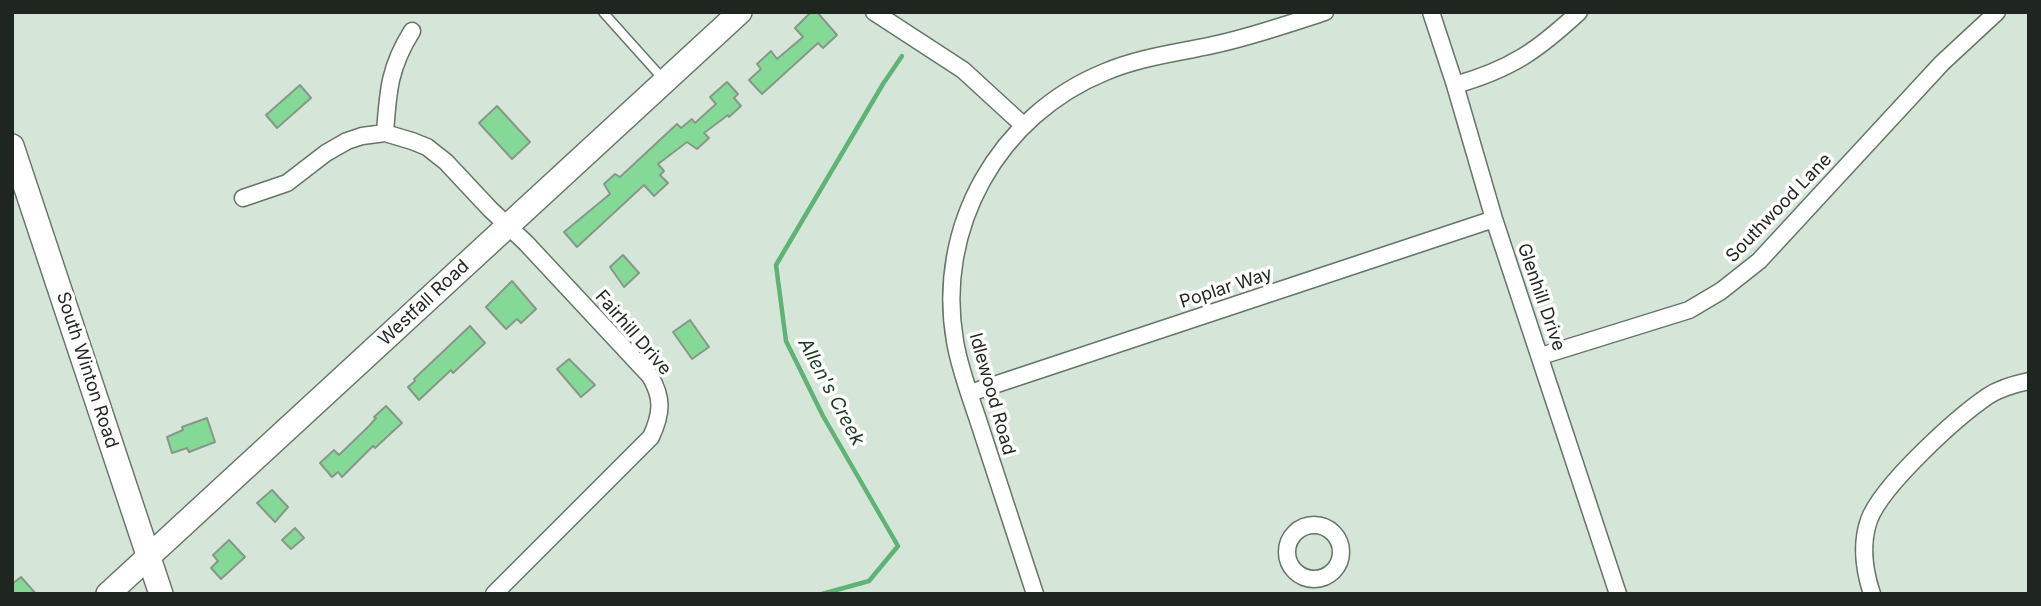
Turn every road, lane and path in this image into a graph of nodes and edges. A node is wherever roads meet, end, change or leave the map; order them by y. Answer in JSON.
{"nodes":[{"id":1,"x":603,"y":12,"type":"edge"},
{"id":2,"x":740,"y":12,"type":"edge"},
{"id":3,"x":874,"y":12,"type":"edge"},
{"id":4,"x":1325,"y":12,"type":"edge"},
{"id":5,"x":1430,"y":12,"type":"edge"},
{"id":6,"x":1579,"y":12,"type":"edge"},
{"id":7,"x":1997,"y":12,"type":"edge"},
{"id":8,"x":412,"y":31,"type":"dead end"},
{"id":9,"x":665,"y":81,"type":"junction"},
{"id":10,"x":1455,"y":85,"type":"junction"},
{"id":11,"x":1023,"y":125,"type":"junction"},
{"id":12,"x":385,"y":133,"type":"junction"},
{"id":13,"x":12,"y":146,"type":"edge"},
{"id":14,"x":243,"y":198,"type":"dead end"},
{"id":15,"x":1494,"y":219,"type":"junction"},
{"id":16,"x":508,"y":226,"type":"junction"},
{"id":17,"x":1541,"y":356,"type":"junction"},
{"id":18,"x":2029,"y":381,"type":"edge"},
{"id":19,"x":970,"y":393,"type":"junction"},
{"id":20,"x":149,"y":558,"type":"junction"},
{"id":21,"x":108,"y":594,"type":"edge"},
{"id":22,"x":161,"y":594,"type":"edge"},
{"id":23,"x":494,"y":594,"type":"edge"},
{"id":24,"x":1035,"y":594,"type":"edge"},
{"id":25,"x":1618,"y":594,"type":"edge"},
{"id":26,"x":1872,"y":594,"type":"edge"}],
"edges":[{"from":1,"to":9,"type":"lane"},
{"from":2,"to":9,"type":"street","name":"Westfall Road"},
{"from":3,"to":11,"type":"street"},
{"from":4,"to":11,"type":"street","name":"Idlewood Road"},
{"from":5,"to":10,"type":"street","name":"Glenhill Drive"},
{"from":6,"to":10,"type":"street"},
{"from":7,"to":17,"type":"street","name":"Southwood Lane"},
{"from":8,"to":12,"type":"street"},
{"from":9,"to":16,"type":"street","name":"Westfall Road"},
{"from":10,"to":15,"type":"street","name":"Glenhill Drive"},
{"from":11,"to":19,"type":"street","name":"Idlewood Road"},
{"from":12,"to":14,"type":"street"},
{"from":12,"to":16,"type":"street","name":"Fairhill Drive"},
{"from":13,"to":20,"type":"street","name":"South Winton Road"},
{"from":15,"to":17,"type":"street","name":"Glenhill Drive"},
{"from":15,"to":19,"type":"street","name":"Poplar Way"},
{"from":16,"to":20,"type":"street","name":"Westfall Road"},
{"from":16,"to":23,"type":"street","name":"Fairhill Drive"},
{"from":17,"to":25,"type":"street","name":"Glenhill Drive"},
{"from":18,"to":26,"type":"street"},
{"from":19,"to":24,"type":"street","name":"Idlewood Road"},
{"from":20,"to":21,"type":"street","name":"Westfall Road"},
{"from":20,"to":22,"type":"street","name":"South Winton Road"}]}
